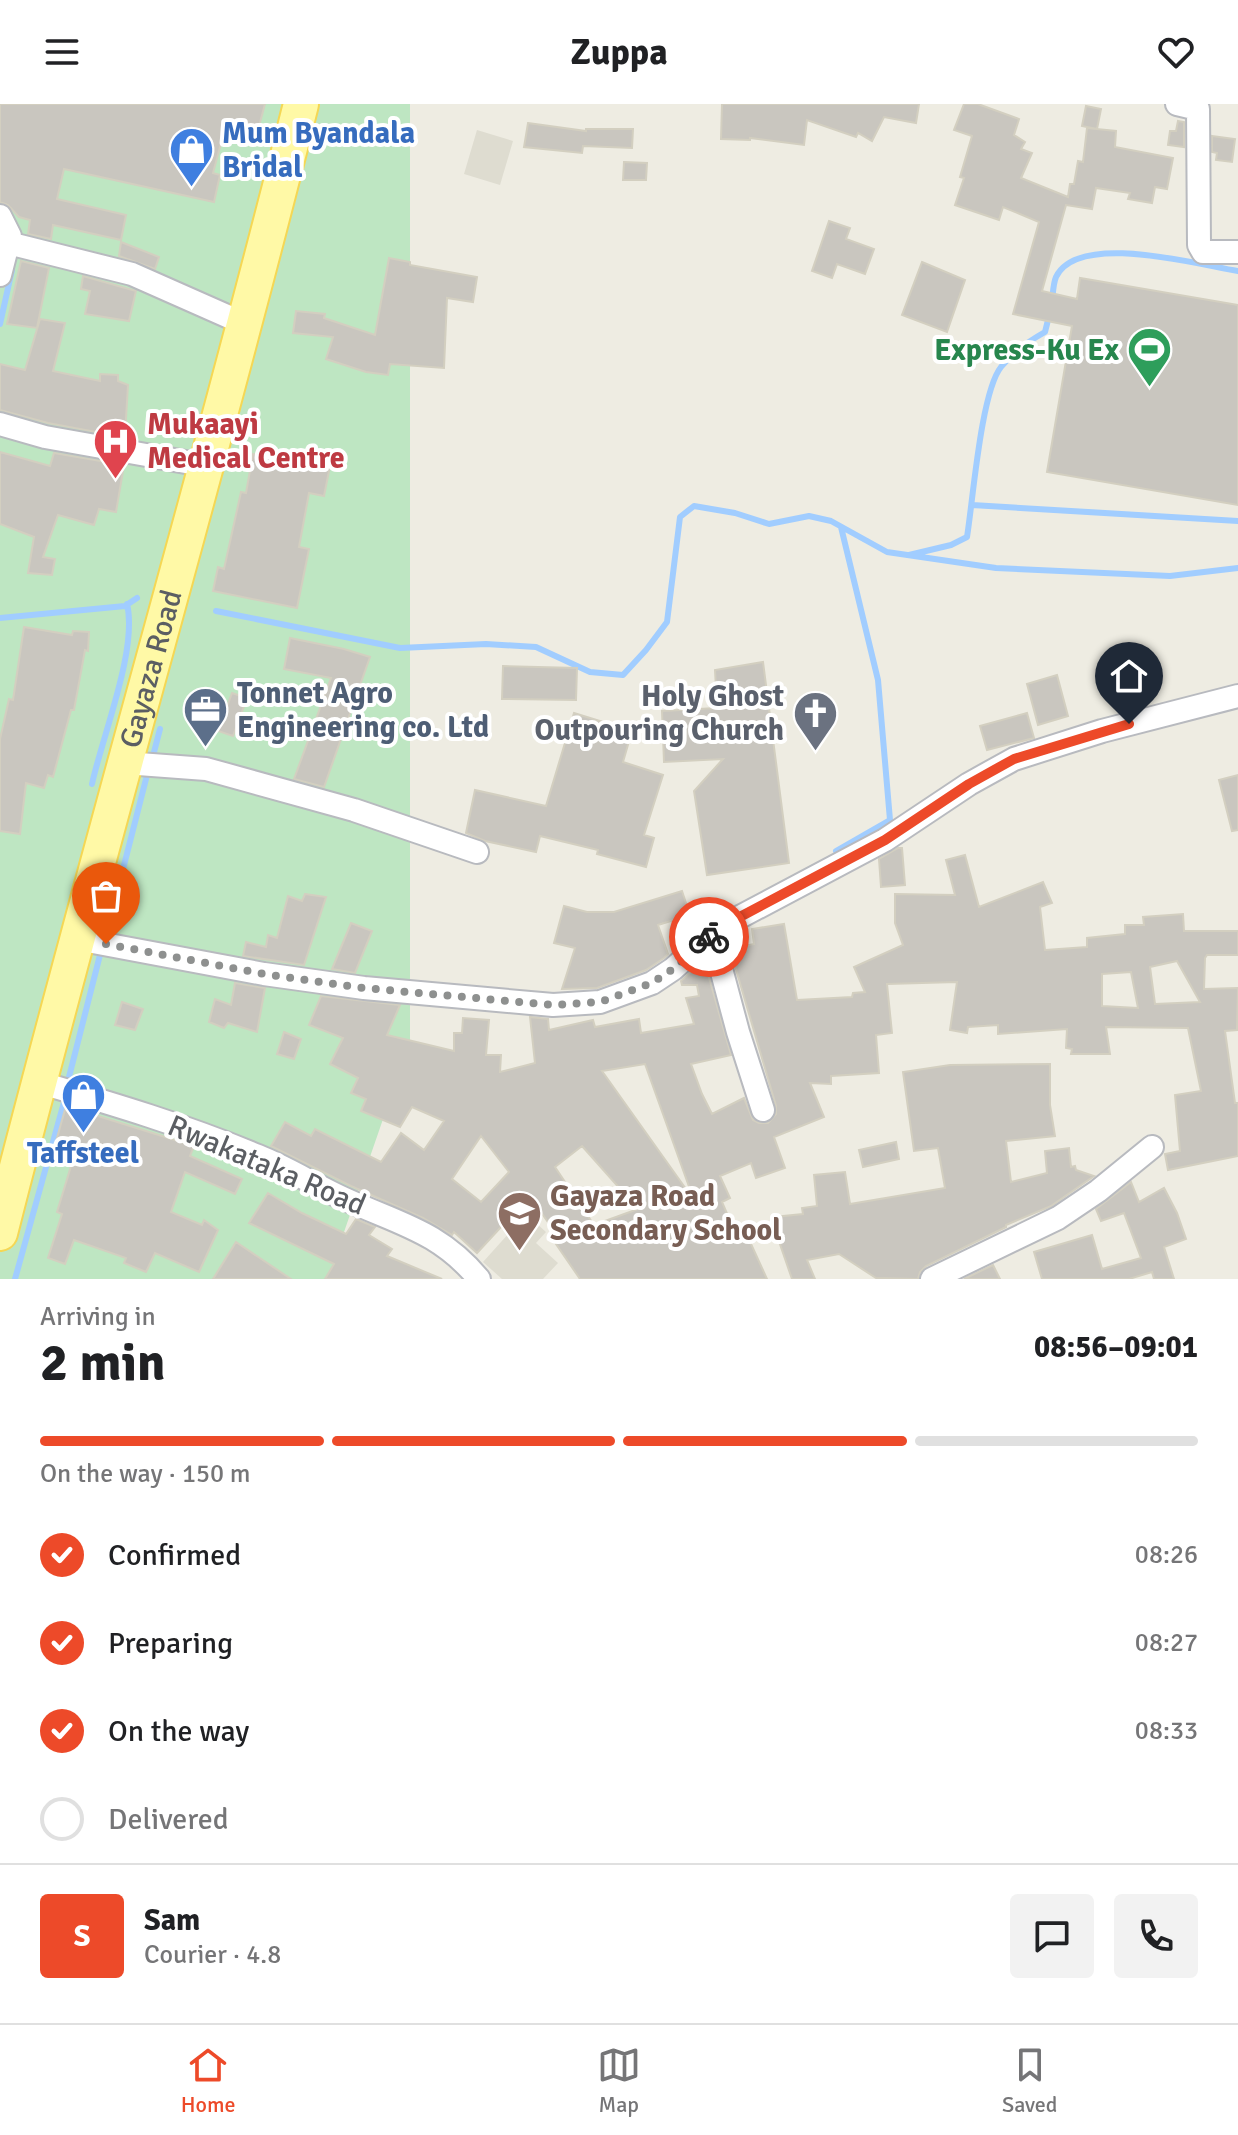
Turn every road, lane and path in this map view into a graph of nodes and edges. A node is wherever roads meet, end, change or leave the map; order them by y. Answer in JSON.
{"nodes":[{"id":1,"x":301,"y":104,"type":"edge"},
{"id":2,"x":1177,"y":104,"type":"edge"},
{"id":3,"x":0,"y":216,"type":"edge"},
{"id":4,"x":8,"y":243,"type":"junction"},
{"id":5,"x":1238,"y":252,"type":"edge"},
{"id":6,"x":0,"y":275,"type":"edge"},
{"id":7,"x":245,"y":324,"type":"junction"},
{"id":8,"x":0,"y":424,"type":"edge"},
{"id":9,"x":208,"y":466,"type":"junction"},
{"id":10,"x":1238,"y":696,"type":"edge"},
{"id":11,"x":125,"y":763,"type":"junction"},
{"id":12,"x":477,"y":852,"type":"dead end"},
{"id":13,"x":712,"y":935,"type":"junction"},
{"id":14,"x":77,"y":939,"type":"junction"},
{"id":15,"x":38,"y":1082,"type":"junction"},
{"id":16,"x":763,"y":1110,"type":"dead end"},
{"id":17,"x":1152,"y":1147,"type":"dead end"},
{"id":18,"x":0,"y":1233,"type":"edge"},
{"id":19,"x":479,"y":1279,"type":"edge"},
{"id":20,"x":932,"y":1279,"type":"edge"}],
"edges":[{"from":1,"to":7,"type":"main road","name":"Gayaza Road"},
{"from":2,"to":5,"type":"street"},
{"from":3,"to":4,"type":"street"},
{"from":4,"to":6,"type":"street"},
{"from":4,"to":7,"type":"street"},
{"from":7,"to":9,"type":"main road","name":"Gayaza Road"},
{"from":8,"to":9,"type":"street"},
{"from":9,"to":11,"type":"main road","name":"Gayaza Road"},
{"from":10,"to":13,"type":"street"},
{"from":11,"to":12,"type":"street"},
{"from":11,"to":14,"type":"main road","name":"Gayaza Road"},
{"from":13,"to":14,"type":"street"},
{"from":13,"to":16,"type":"street"},
{"from":14,"to":15,"type":"main road","name":"Gayaza Road"},
{"from":15,"to":18,"type":"main road","name":"Gayaza Road"},
{"from":15,"to":19,"type":"street","name":"Rwakataka Road"},
{"from":17,"to":20,"type":"street"}]}
